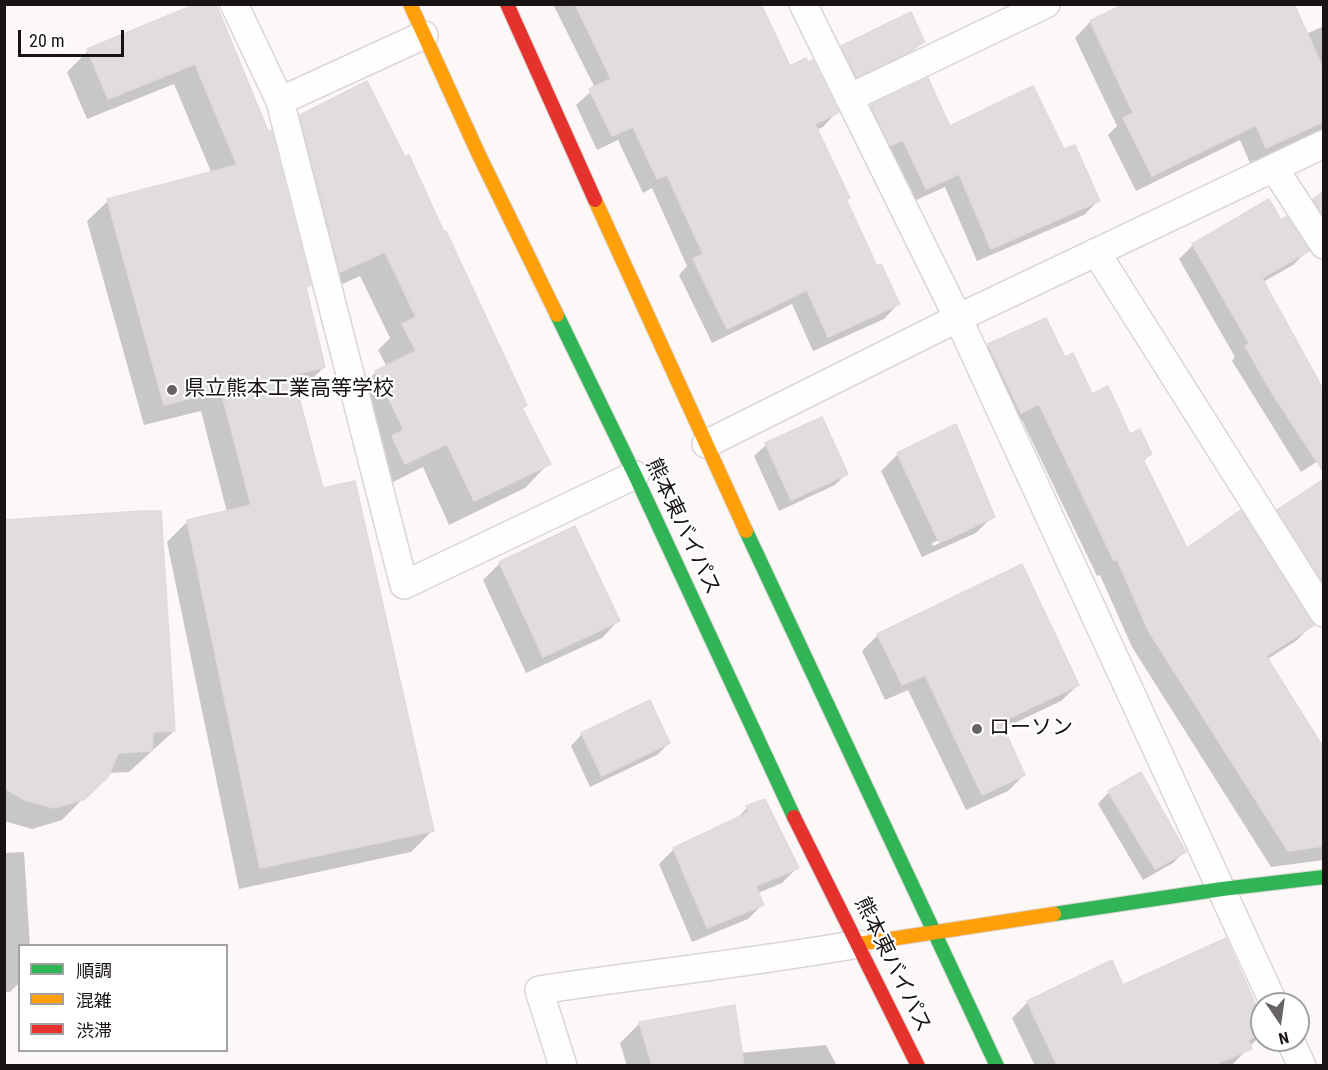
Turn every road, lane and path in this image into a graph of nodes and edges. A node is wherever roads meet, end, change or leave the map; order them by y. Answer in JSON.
{"nodes":[{"id":1,"x":234,"y":4,"type":"edge"},
{"id":2,"x":410,"y":4,"type":"edge"},
{"id":3,"x":507,"y":4,"type":"edge"},
{"id":4,"x":804,"y":4,"type":"edge"},
{"id":5,"x":1046,"y":4,"type":"edge"},
{"id":6,"x":424,"y":35,"type":"junction"},
{"id":7,"x":849,"y":98,"type":"junction"},
{"id":8,"x":280,"y":101,"type":"junction"},
{"id":9,"x":1323,"y":144,"type":"edge"},
{"id":10,"x":1274,"y":168,"type":"junction"},
{"id":11,"x":1323,"y":245,"type":"edge"},
{"id":12,"x":1096,"y":252,"type":"junction"},
{"id":13,"x":958,"y":318,"type":"junction"},
{"id":14,"x":705,"y":444,"type":"junction"},
{"id":15,"x":634,"y":475,"type":"junction"},
{"id":16,"x":1323,"y":613,"type":"edge"},
{"id":17,"x":1323,"y":877,"type":"edge"},
{"id":18,"x":1222,"y":889,"type":"junction"},
{"id":19,"x":933,"y":932,"type":"junction"},
{"id":20,"x":858,"y":944,"type":"junction"},
{"id":21,"x":1269,"y":992,"type":"edge"},
{"id":22,"x":563,"y":1065,"type":"edge"},
{"id":23,"x":918,"y":1065,"type":"edge"},
{"id":24,"x":998,"y":1065,"type":"edge"}],
"edges":[{"from":1,"to":8,"type":"street"},
{"from":2,"to":6,"type":"main road","name":"熊本東バイパス"},
{"from":3,"to":14,"type":"main road"},
{"from":4,"to":7,"type":"street"},
{"from":5,"to":7,"type":"street"},
{"from":6,"to":8,"type":"street"},
{"from":6,"to":15,"type":"main road","name":"熊本東バイパス"},
{"from":7,"to":13,"type":"street"},
{"from":8,"to":15,"type":"street"},
{"from":9,"to":10,"type":"street"},
{"from":10,"to":11,"type":"street"},
{"from":10,"to":12,"type":"street"},
{"from":12,"to":13,"type":"street"},
{"from":12,"to":16,"type":"street"},
{"from":13,"to":14,"type":"street"},
{"from":13,"to":18,"type":"street"},
{"from":14,"to":19,"type":"main road"},
{"from":15,"to":20,"type":"main road","name":"熊本東バイパス"},
{"from":17,"to":18,"type":"main road"},
{"from":18,"to":19,"type":"main road"},
{"from":18,"to":21,"type":"street"},
{"from":19,"to":20,"type":"main road"},
{"from":19,"to":24,"type":"main road"},
{"from":20,"to":22,"type":"street"},
{"from":20,"to":23,"type":"main road","name":"熊本東バイパス"}]}
